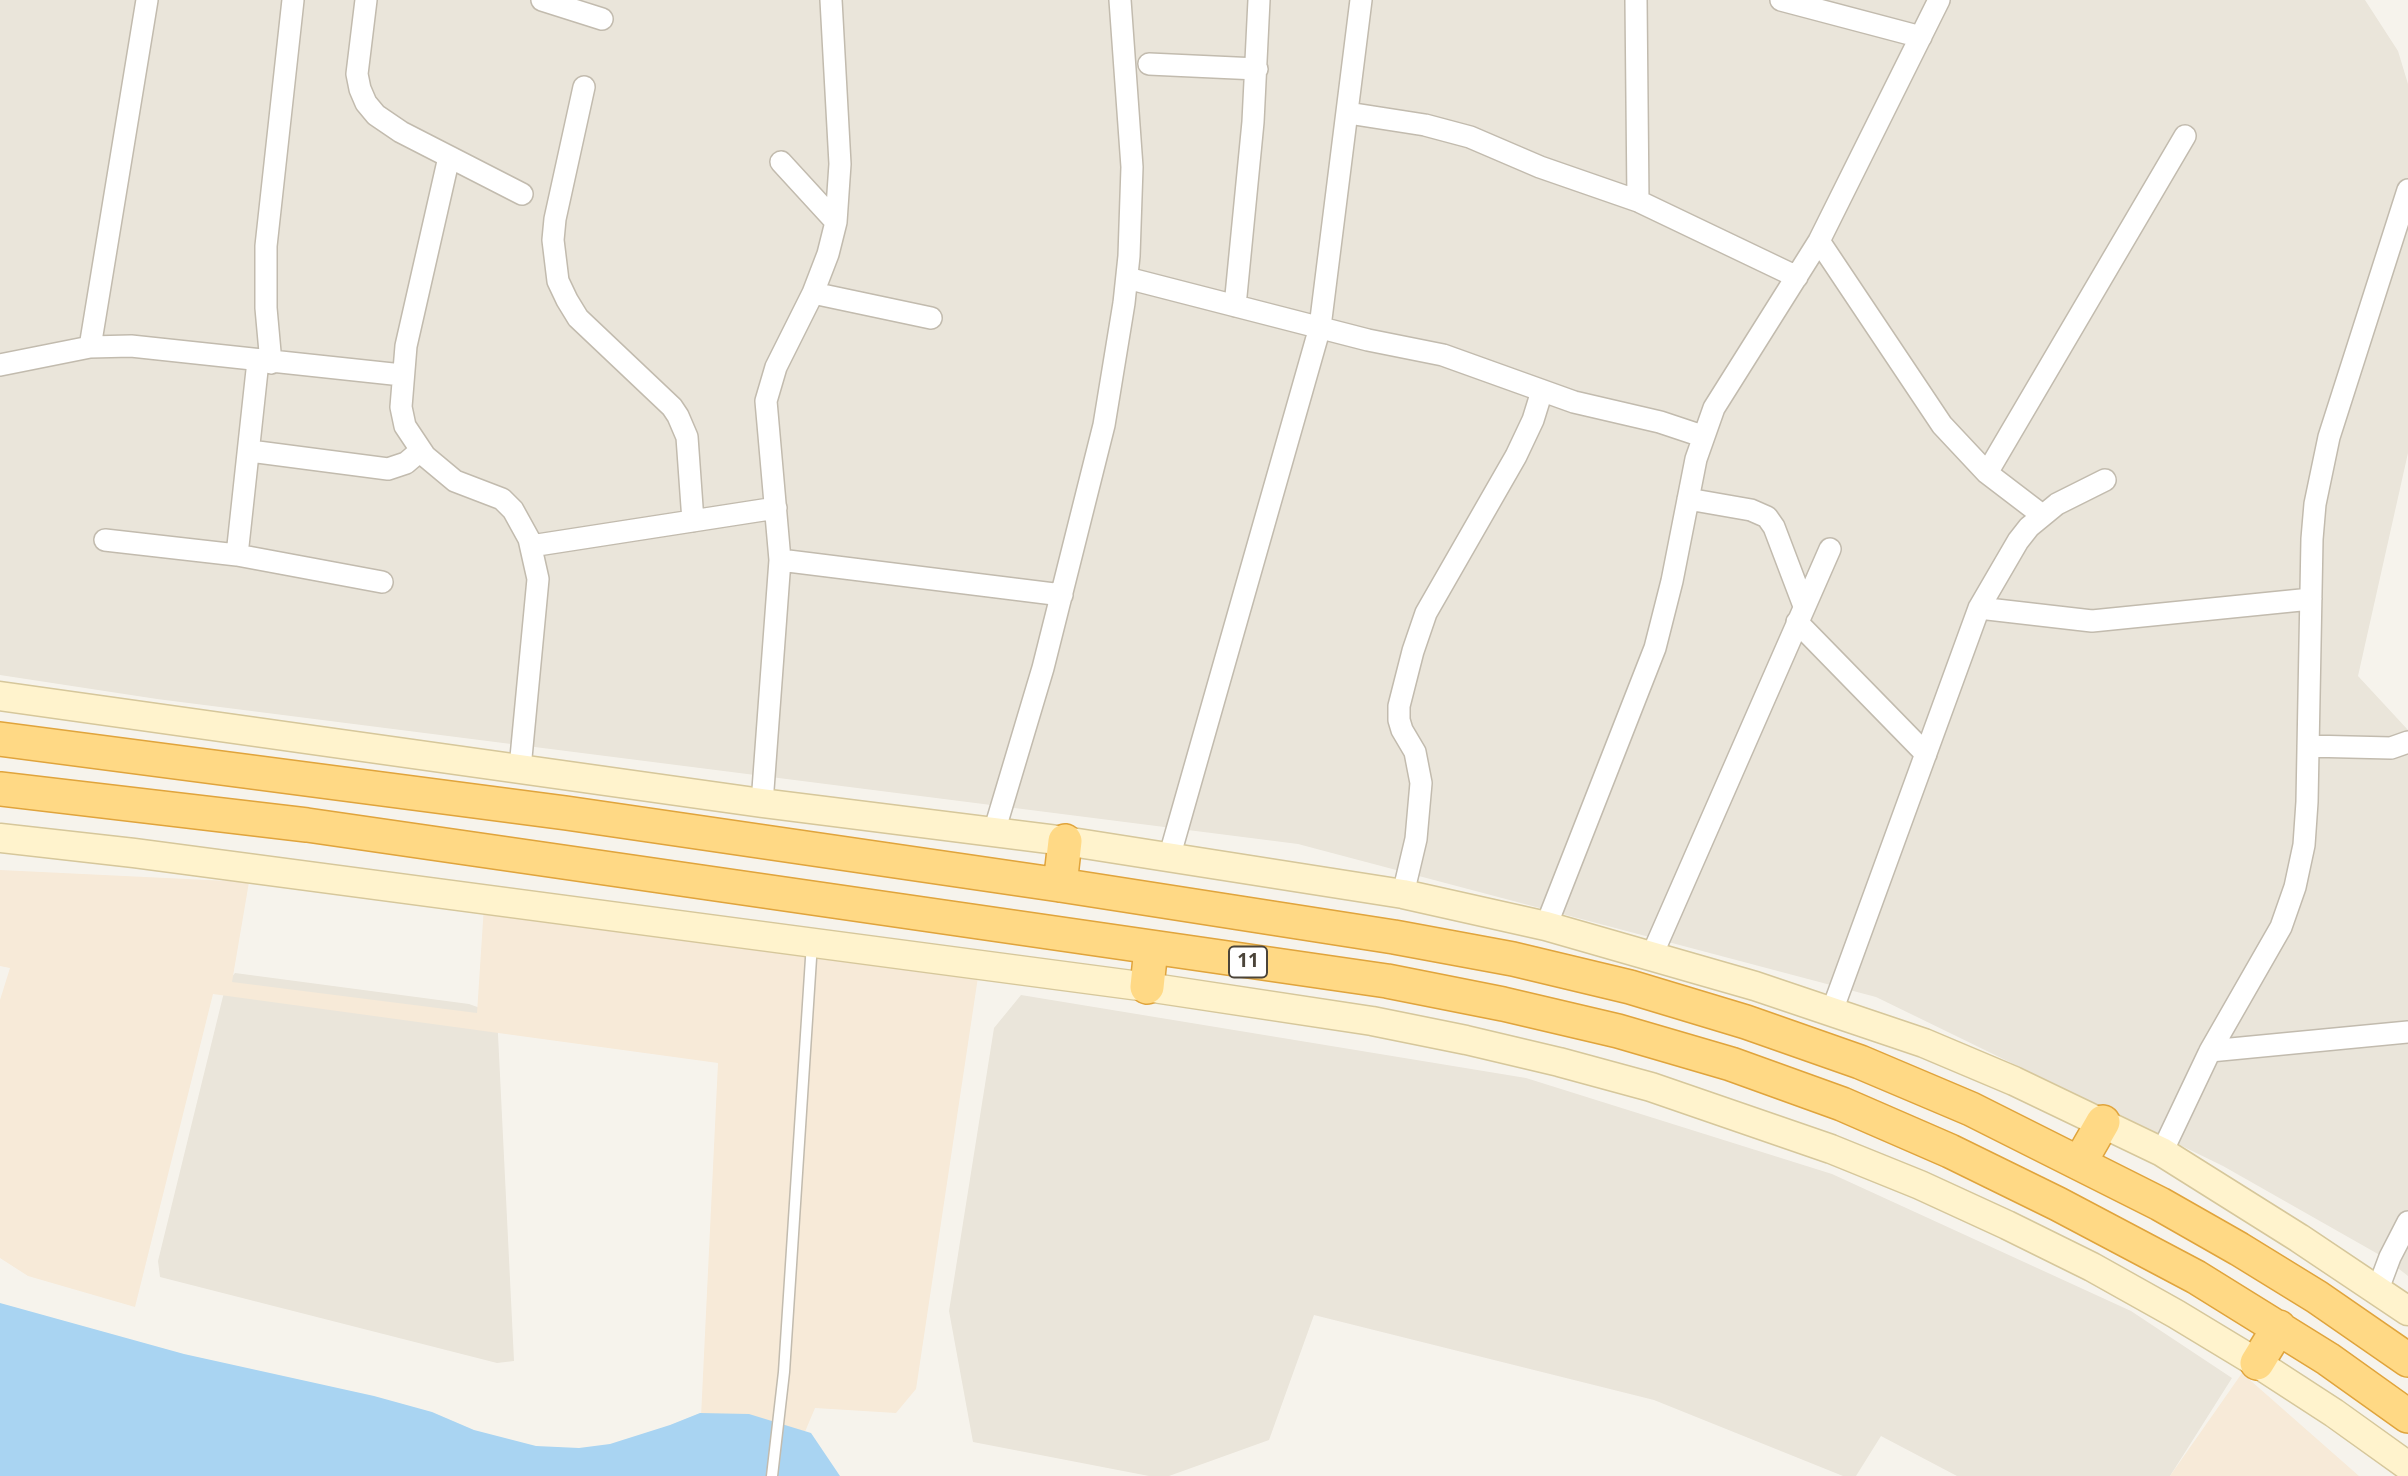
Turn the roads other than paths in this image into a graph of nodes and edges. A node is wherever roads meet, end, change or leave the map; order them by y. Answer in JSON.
{"nodes":[{"id":1,"x":147,"y":0,"type":"edge"},
{"id":2,"x":293,"y":0,"type":"edge"},
{"id":3,"x":366,"y":0,"type":"edge"},
{"id":4,"x":542,"y":0,"type":"edge"},
{"id":5,"x":831,"y":0,"type":"edge"},
{"id":6,"x":1121,"y":0,"type":"edge"},
{"id":7,"x":1259,"y":0,"type":"edge"},
{"id":8,"x":1361,"y":0,"type":"edge"},
{"id":9,"x":1636,"y":0,"type":"edge"},
{"id":10,"x":1781,"y":0,"type":"edge"},
{"id":11,"x":1939,"y":0,"type":"edge"},
{"id":12,"x":602,"y":19,"type":"dead end"},
{"id":13,"x":1921,"y":37,"type":"junction"},
{"id":14,"x":1149,"y":64,"type":"dead end"},
{"id":15,"x":1257,"y":69,"type":"junction"},
{"id":16,"x":583,"y":87,"type":"dead end"},
{"id":17,"x":1348,"y":113,"type":"junction"},
{"id":18,"x":2185,"y":136,"type":"dead end"},
{"id":19,"x":449,"y":157,"type":"junction"},
{"id":20,"x":782,"y":162,"type":"dead end"},
{"id":21,"x":2408,"y":190,"type":"edge"},
{"id":22,"x":522,"y":194,"type":"dead end"},
{"id":23,"x":1638,"y":201,"type":"junction"},
{"id":24,"x":836,"y":222,"type":"junction"},
{"id":25,"x":1819,"y":241,"type":"junction"},
{"id":26,"x":1797,"y":277,"type":"junction"},
{"id":27,"x":1127,"y":278,"type":"junction"},
{"id":28,"x":813,"y":293,"type":"junction"},
{"id":29,"x":1235,"y":306,"type":"junction"},
{"id":30,"x":931,"y":318,"type":"dead end"},
{"id":31,"x":1320,"y":327,"type":"junction"},
{"id":32,"x":90,"y":347,"type":"junction"},
{"id":33,"x":265,"y":362,"type":"junction"},
{"id":34,"x":0,"y":365,"type":"edge"},
{"id":35,"x":402,"y":375,"type":"junction"},
{"id":36,"x":1542,"y":391,"type":"junction"},
{"id":37,"x":1702,"y":436,"type":"junction"},
{"id":38,"x":250,"y":450,"type":"junction"},
{"id":39,"x":421,"y":451,"type":"junction"},
{"id":40,"x":1987,"y":473,"type":"junction"},
{"id":41,"x":2105,"y":480,"type":"dead end"},
{"id":42,"x":1688,"y":499,"type":"junction"},
{"id":43,"x":776,"y":508,"type":"junction"},
{"id":44,"x":2042,"y":514,"type":"junction"},
{"id":45,"x":692,"y":521,"type":"junction"},
{"id":46,"x":105,"y":540,"type":"dead end"},
{"id":47,"x":531,"y":546,"type":"junction"},
{"id":48,"x":1830,"y":549,"type":"dead end"},
{"id":49,"x":237,"y":555,"type":"junction"},
{"id":50,"x":780,"y":560,"type":"junction"},
{"id":51,"x":382,"y":582,"type":"dead end"},
{"id":52,"x":1062,"y":595,"type":"junction"},
{"id":53,"x":2311,"y":599,"type":"junction"},
{"id":54,"x":1979,"y":608,"type":"junction"},
{"id":55,"x":1801,"y":614,"type":"junction"},
{"id":56,"x":0,"y":696,"type":"edge"},
{"id":57,"x":0,"y":739,"type":"edge"},
{"id":58,"x":2408,"y":742,"type":"edge"},
{"id":59,"x":2308,"y":746,"type":"junction"},
{"id":60,"x":1926,"y":754,"type":"junction"},
{"id":61,"x":520,"y":768,"type":"junction"},
{"id":62,"x":0,"y":789,"type":"edge"},
{"id":63,"x":762,"y":803,"type":"junction"},
{"id":64,"x":566,"y":813,"type":"junction"},
{"id":65,"x":307,"y":825,"type":"junction"},
{"id":66,"x":994,"y":832,"type":"junction"},
{"id":67,"x":0,"y":838,"type":"edge"},
{"id":68,"x":1065,"y":841,"type":"junction"},
{"id":69,"x":1169,"y":858,"type":"junction"},
{"id":70,"x":627,"y":873,"type":"junction"},
{"id":71,"x":984,"y":874,"type":"junction"},
{"id":72,"x":1060,"y":885,"type":"junction"},
{"id":73,"x":1403,"y":894,"type":"junction"},
{"id":74,"x":1546,"y":926,"type":"junction"},
{"id":75,"x":812,"y":943,"type":"junction"},
{"id":76,"x":1151,"y":948,"type":"junction"},
{"id":77,"x":1652,"y":955,"type":"junction"},
{"id":78,"x":1147,"y":987,"type":"junction"},
{"id":79,"x":1832,"y":1012,"type":"junction"},
{"id":80,"x":2408,"y":1032,"type":"edge"},
{"id":81,"x":2210,"y":1051,"type":"junction"},
{"id":82,"x":2103,"y":1122,"type":"junction"},
{"id":83,"x":2162,"y":1152,"type":"junction"},
{"id":84,"x":2080,"y":1162,"type":"junction"},
{"id":85,"x":2408,"y":1223,"type":"edge"},
{"id":86,"x":2378,"y":1289,"type":"junction"},
{"id":87,"x":2408,"y":1311,"type":"edge"},
{"id":88,"x":2279,"y":1327,"type":"junction"},
{"id":89,"x":2408,"y":1360,"type":"edge"},
{"id":90,"x":2257,"y":1363,"type":"junction"},
{"id":91,"x":2408,"y":1416,"type":"edge"},
{"id":92,"x":2408,"y":1466,"type":"edge"},
{"id":93,"x":772,"y":1476,"type":"edge"}],
"edges":[{"from":1,"to":32,"type":"street"},
{"from":2,"to":33,"type":"street"},
{"from":3,"to":19,"type":"street"},
{"from":4,"to":12,"type":"street"},
{"from":5,"to":24,"type":"street"},
{"from":6,"to":27,"type":"street"},
{"from":7,"to":15,"type":"street"},
{"from":8,"to":17,"type":"street"},
{"from":9,"to":23,"type":"street"},
{"from":10,"to":13,"type":"street"},
{"from":11,"to":13,"type":"street"},
{"from":13,"to":25,"type":"street"},
{"from":14,"to":15,"type":"street"},
{"from":15,"to":29,"type":"street"},
{"from":16,"to":45,"type":"street"},
{"from":17,"to":23,"type":"street"},
{"from":17,"to":31,"type":"street"},
{"from":18,"to":40,"type":"street"},
{"from":19,"to":22,"type":"street"},
{"from":19,"to":35,"type":"street"},
{"from":20,"to":24,"type":"street"},
{"from":21,"to":53,"type":"street"},
{"from":23,"to":26,"type":"street"},
{"from":24,"to":28,"type":"street"},
{"from":25,"to":26,"type":"street"},
{"from":25,"to":40,"type":"street"},
{"from":26,"to":37,"type":"street"},
{"from":27,"to":29,"type":"street"},
{"from":27,"to":52,"type":"street"},
{"from":28,"to":30,"type":"street"},
{"from":28,"to":43,"type":"street"},
{"from":29,"to":31,"type":"street"},
{"from":31,"to":36,"type":"street"},
{"from":31,"to":69,"type":"street"},
{"from":32,"to":33,"type":"street"},
{"from":32,"to":34,"type":"street"},
{"from":33,"to":35,"type":"street"},
{"from":33,"to":38,"type":"street"},
{"from":35,"to":39,"type":"street"},
{"from":36,"to":37,"type":"street"},
{"from":36,"to":73,"type":"street"},
{"from":37,"to":42,"type":"street"},
{"from":38,"to":39,"type":"street"},
{"from":38,"to":49,"type":"street"},
{"from":39,"to":47,"type":"street"},
{"from":40,"to":44,"type":"street"},
{"from":41,"to":44,"type":"street"},
{"from":42,"to":55,"type":"street"},
{"from":42,"to":74,"type":"street"},
{"from":43,"to":45,"type":"street"},
{"from":43,"to":50,"type":"street"},
{"from":44,"to":54,"type":"street"},
{"from":45,"to":47,"type":"street"},
{"from":46,"to":49,"type":"street"},
{"from":47,"to":61,"type":"street"},
{"from":48,"to":55,"type":"street"},
{"from":49,"to":51,"type":"street"},
{"from":50,"to":52,"type":"street"},
{"from":50,"to":63,"type":"street"},
{"from":52,"to":66,"type":"street"},
{"from":53,"to":54,"type":"street"},
{"from":53,"to":59,"type":"street"},
{"from":54,"to":60,"type":"street"},
{"from":55,"to":60,"type":"street"},
{"from":55,"to":77,"type":"street"},
{"from":56,"to":61,"type":"main road"},
{"from":57,"to":64,"type":"highway","number":"11"},
{"from":58,"to":59,"type":"street"},
{"from":59,"to":81,"type":"street"},
{"from":60,"to":79,"type":"street"},
{"from":61,"to":63,"type":"main road"},
{"from":62,"to":65,"type":"highway","number":"11"},
{"from":63,"to":66,"type":"main road"},
{"from":64,"to":65,"type":"highway"},
{"from":64,"to":71,"type":"highway","number":"11"},
{"from":65,"to":70,"type":"highway","number":"11"},
{"from":66,"to":68,"type":"main road"},
{"from":67,"to":75,"type":"main road"},
{"from":68,"to":69,"type":"main road"},
{"from":68,"to":72,"type":"highway"},
{"from":69,"to":73,"type":"main road"},
{"from":70,"to":71,"type":"highway"},
{"from":70,"to":76,"type":"highway","number":"11"},
{"from":71,"to":72,"type":"highway","number":"11"},
{"from":72,"to":84,"type":"highway","number":"11"},
{"from":73,"to":74,"type":"main road"},
{"from":74,"to":77,"type":"main road"},
{"from":75,"to":78,"type":"main road"},
{"from":75,"to":93,"type":"lane"},
{"from":76,"to":78,"type":"highway"},
{"from":76,"to":88,"type":"highway","number":"11"},
{"from":77,"to":79,"type":"main road"},
{"from":78,"to":90,"type":"main road"},
{"from":79,"to":82,"type":"main road"},
{"from":80,"to":81,"type":"street"},
{"from":81,"to":83,"type":"street"},
{"from":82,"to":83,"type":"main road"},
{"from":82,"to":84,"type":"highway"},
{"from":83,"to":86,"type":"main road"},
{"from":84,"to":89,"type":"highway","number":"11"},
{"from":85,"to":86,"type":"street"},
{"from":86,"to":87,"type":"main road"},
{"from":88,"to":90,"type":"highway"},
{"from":88,"to":91,"type":"highway","number":"11"},
{"from":90,"to":92,"type":"main road"}]}
